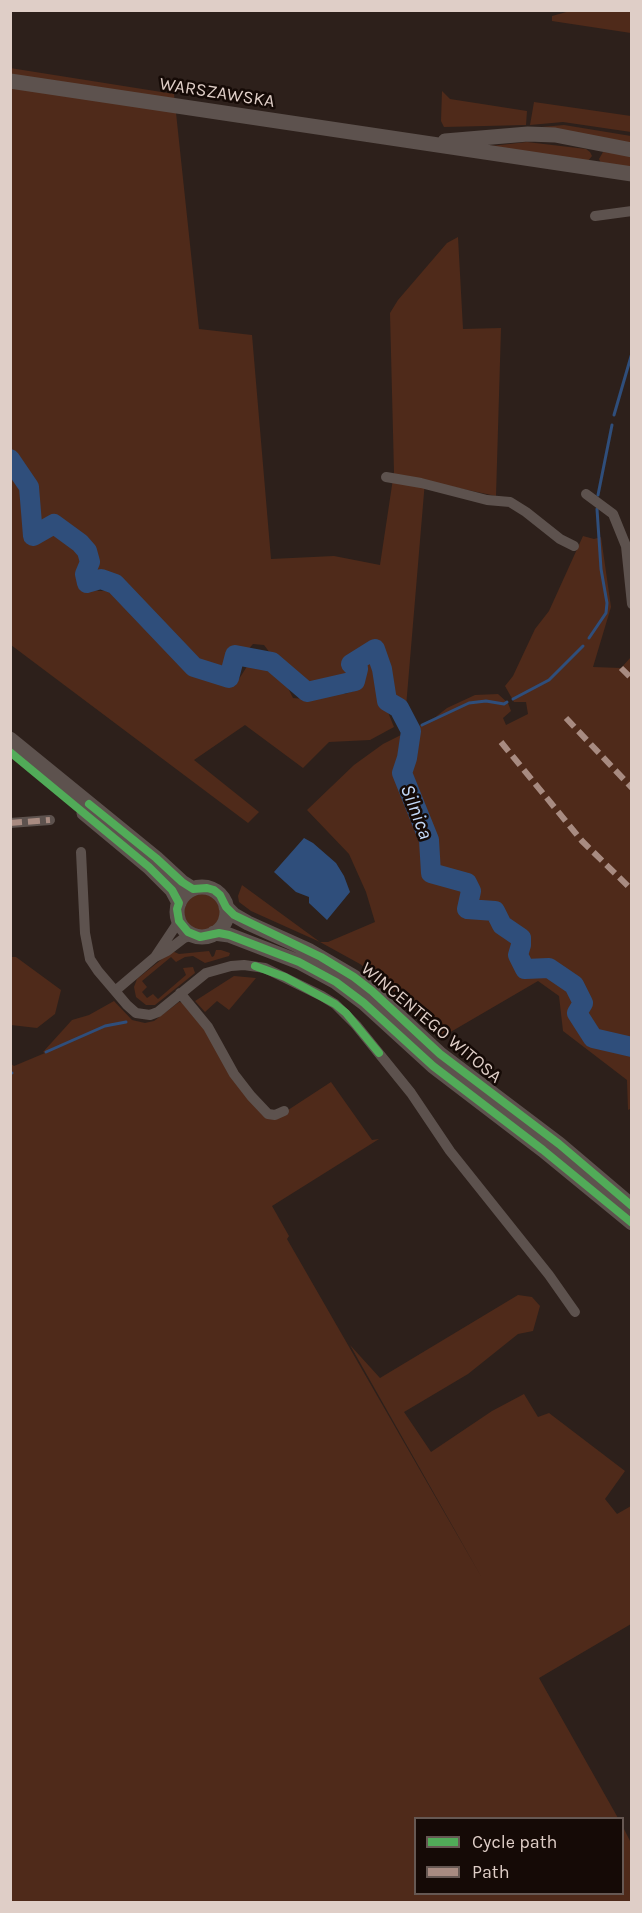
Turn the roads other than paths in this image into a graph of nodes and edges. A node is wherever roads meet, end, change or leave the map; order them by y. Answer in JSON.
{"nodes":[{"id":1,"x":10,"y":81,"type":"edge"},
{"id":2,"x":418,"y":143,"type":"junction"},
{"id":3,"x":598,"y":144,"type":"junction"},
{"id":4,"x":632,"y":150,"type":"edge"},
{"id":5,"x":597,"y":170,"type":"junction"},
{"id":6,"x":632,"y":174,"type":"edge"},
{"id":7,"x":632,"y":211,"type":"edge"},
{"id":8,"x":595,"y":216,"type":"dead end"},
{"id":9,"x":386,"y":477,"type":"dead end"},
{"id":10,"x":586,"y":494,"type":"dead end"},
{"id":11,"x":574,"y":546,"type":"dead end"},
{"id":12,"x":632,"y":604,"type":"edge"},
{"id":13,"x":10,"y":739,"type":"edge"},
{"id":14,"x":10,"y":752,"type":"edge"},
{"id":15,"x":50,"y":820,"type":"dead end"},
{"id":16,"x":10,"y":822,"type":"edge"},
{"id":17,"x":81,"y":852,"type":"dead end"},
{"id":18,"x":193,"y":889,"type":"junction"},
{"id":19,"x":179,"y":903,"type":"junction"},
{"id":20,"x":226,"y":907,"type":"junction"},
{"id":21,"x":179,"y":921,"type":"junction"},
{"id":22,"x":214,"y":933,"type":"junction"},
{"id":23,"x":193,"y":935,"type":"junction"},
{"id":24,"x":155,"y":957,"type":"junction"},
{"id":25,"x":115,"y":991,"type":"junction"},
{"id":26,"x":180,"y":993,"type":"junction"},
{"id":27,"x":284,"y":1111,"type":"dead end"},
{"id":28,"x":632,"y":1206,"type":"edge"},
{"id":29,"x":632,"y":1223,"type":"edge"},
{"id":30,"x":574,"y":1312,"type":"dead end"}],
"edges":[{"from":1,"to":2,"type":"main road","name":"WARSZAWSKA"},
{"from":2,"to":3,"type":"main road","name":"WARSZAWSKA"},
{"from":2,"to":5,"type":"main road","name":"WARSZAWSKA"},
{"from":3,"to":4,"type":"main road","name":"WARSZAWSKA"},
{"from":3,"to":5,"type":"main road"},
{"from":5,"to":6,"type":"main road","name":"WARSZAWSKA"},
{"from":7,"to":8,"type":"street"},
{"from":9,"to":11,"type":"street"},
{"from":10,"to":12,"type":"street"},
{"from":13,"to":18,"type":"main road"},
{"from":14,"to":19,"type":"main road"},
{"from":15,"to":16,"type":"street"},
{"from":17,"to":25,"type":"street"},
{"from":18,"to":19,"type":"main road"},
{"from":18,"to":20,"type":"main road"},
{"from":19,"to":21,"type":"main road"},
{"from":20,"to":22,"type":"main road"},
{"from":20,"to":28,"type":"main road","name":"WINCENTEGO WITOSA"},
{"from":21,"to":23,"type":"main road"},
{"from":21,"to":24,"type":"street"},
{"from":22,"to":23,"type":"main road"},
{"from":22,"to":29,"type":"main road","name":"WINCENTEGO WITOSA"},
{"from":23,"to":24,"type":"street"},
{"from":24,"to":25,"type":"street"},
{"from":25,"to":26,"type":"street"},
{"from":26,"to":27,"type":"street"},
{"from":26,"to":30,"type":"street"}]}
